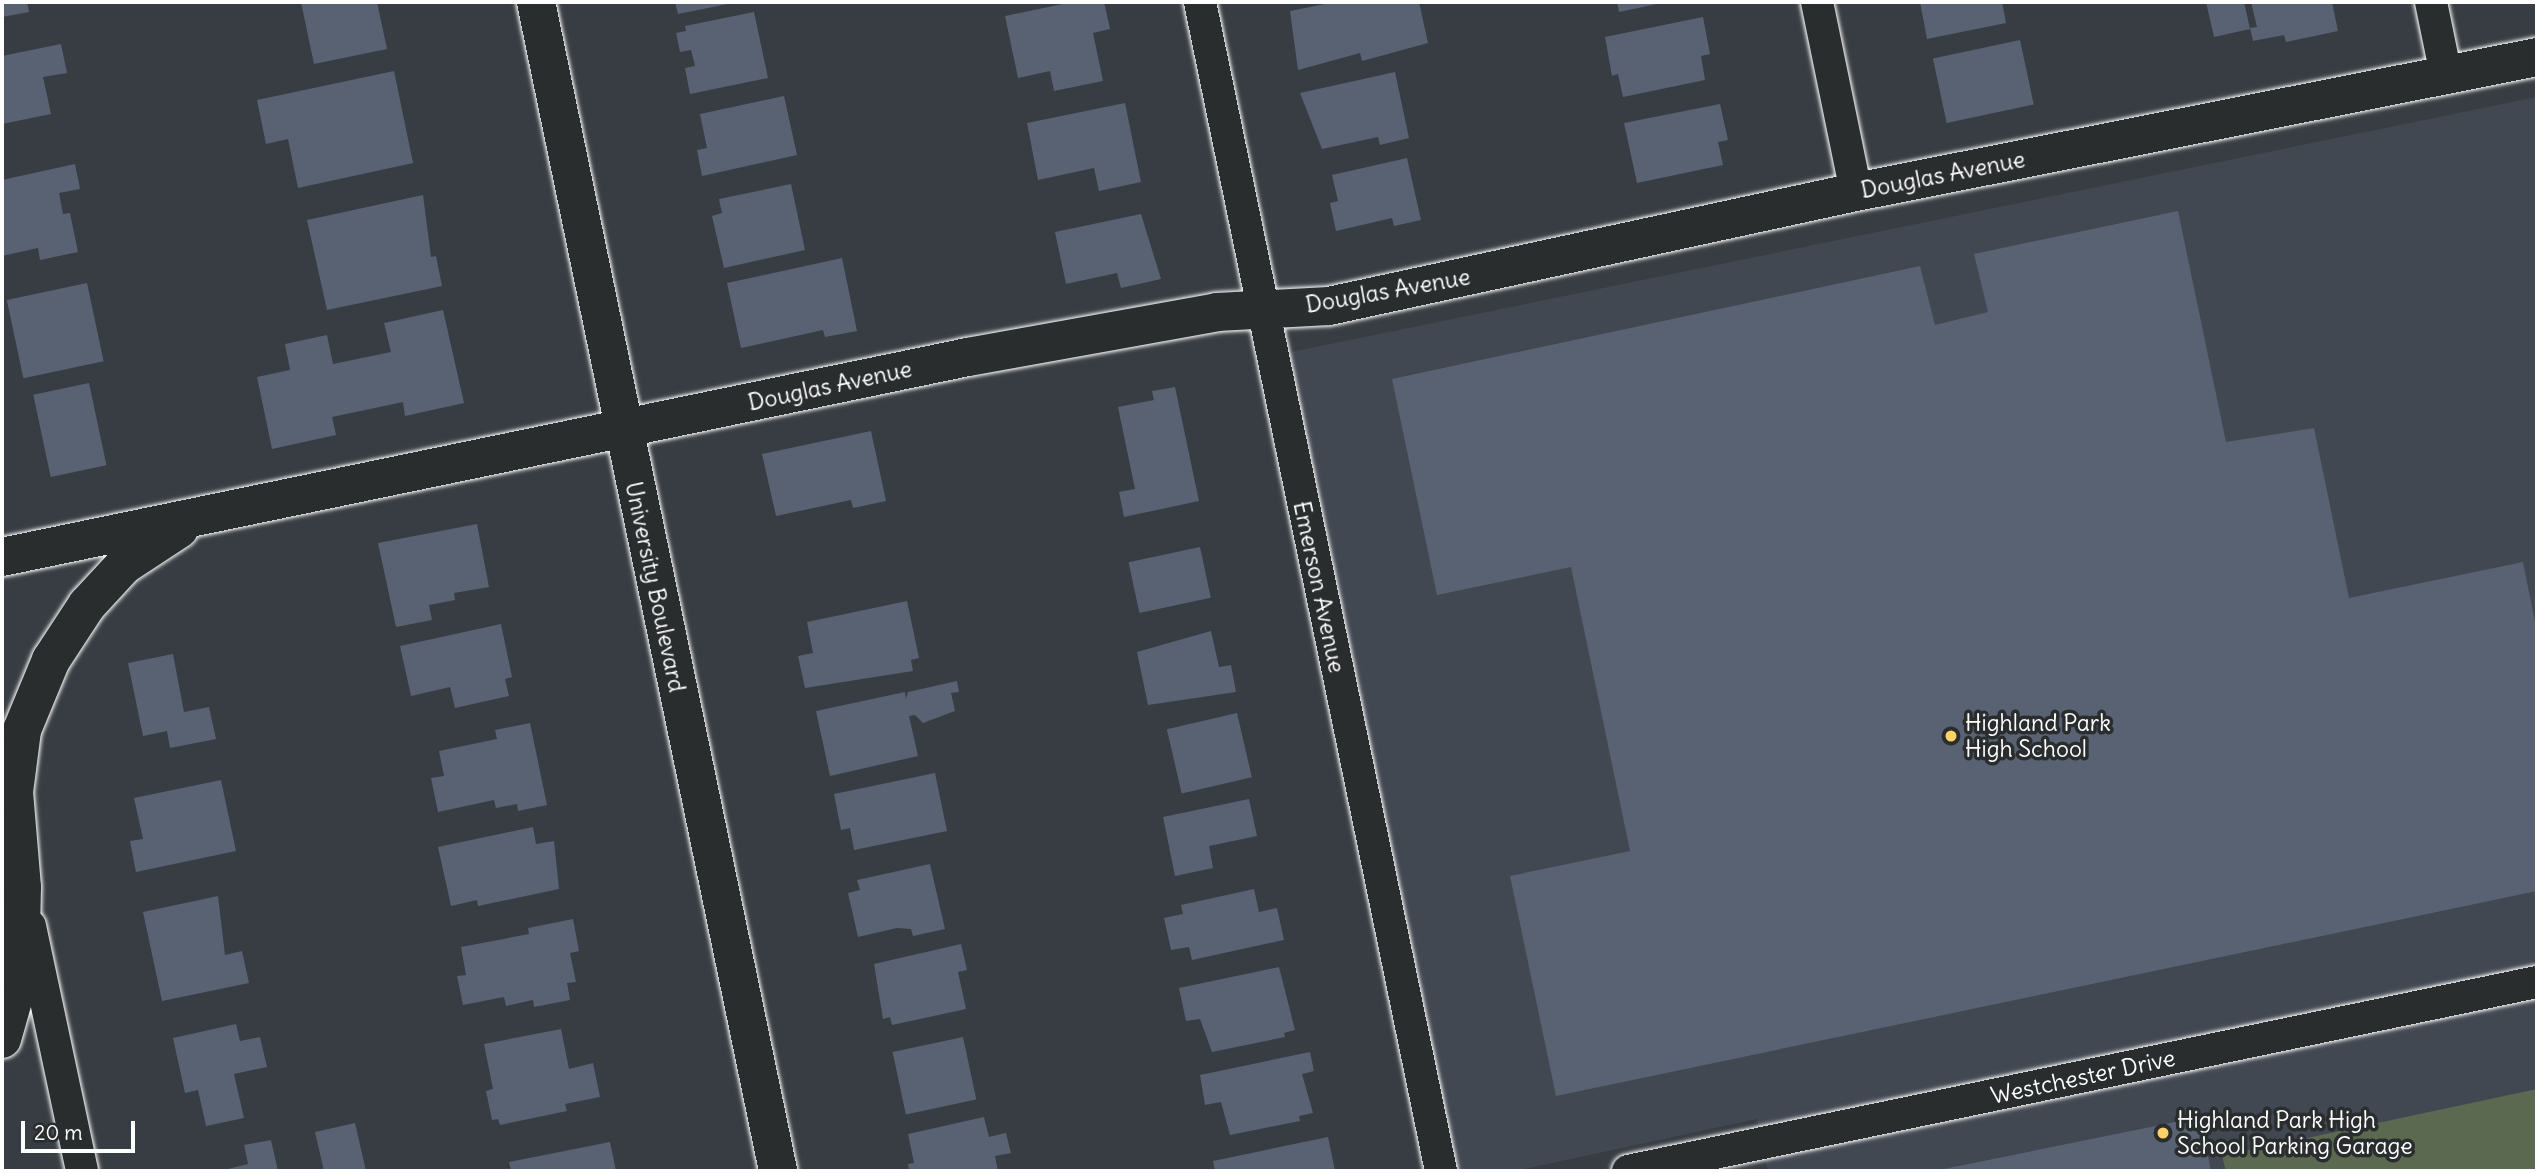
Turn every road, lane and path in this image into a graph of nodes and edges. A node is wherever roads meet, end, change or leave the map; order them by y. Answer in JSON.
{"nodes":[{"id":1,"x":536,"y":2,"type":"edge"},
{"id":2,"x":1200,"y":2,"type":"edge"},
{"id":3,"x":1817,"y":2,"type":"edge"},
{"id":4,"x":2431,"y":2,"type":"edge"},
{"id":5,"x":2537,"y":57,"type":"edge"},
{"id":6,"x":2446,"y":75,"type":"junction"},
{"id":7,"x":1856,"y":192,"type":"junction"},
{"id":8,"x":1262,"y":311,"type":"junction"},
{"id":9,"x":621,"y":430,"type":"junction"},
{"id":10,"x":196,"y":519,"type":"junction"},
{"id":11,"x":2,"y":557,"type":"edge"},
{"id":12,"x":2,"y":781,"type":"edge"},
{"id":13,"x":22,"y":887,"type":"junction"},
{"id":14,"x":2537,"y":982,"type":"edge"},
{"id":15,"x":2,"y":1039,"type":"edge"},
{"id":16,"x":82,"y":1171,"type":"edge"},
{"id":17,"x":778,"y":1171,"type":"edge"},
{"id":18,"x":1441,"y":1171,"type":"edge"},
{"id":19,"x":1628,"y":1171,"type":"edge"}],
"edges":[{"from":1,"to":9,"type":"street","name":"University Boulevard"},
{"from":2,"to":8,"type":"street","name":"Emerson Avenue"},
{"from":3,"to":7,"type":"street"},
{"from":4,"to":6,"type":"street"},
{"from":5,"to":6,"type":"street","name":"Douglas Avenue"},
{"from":6,"to":7,"type":"street","name":"Douglas Avenue"},
{"from":7,"to":8,"type":"street","name":"Douglas Avenue"},
{"from":8,"to":9,"type":"street","name":"Douglas Avenue"},
{"from":8,"to":18,"type":"street","name":"Emerson Avenue"},
{"from":9,"to":10,"type":"street","name":"Douglas Avenue"},
{"from":9,"to":17,"type":"street","name":"University Boulevard"},
{"from":10,"to":11,"type":"street","name":"Douglas Avenue"},
{"from":10,"to":13,"type":"street","name":"Douglas Avenue"},
{"from":12,"to":13,"type":"street"},
{"from":13,"to":15,"type":"street","name":"Douglas Avenue"},
{"from":13,"to":16,"type":"street"},
{"from":14,"to":19,"type":"street","name":"Westchester Drive"}]}
